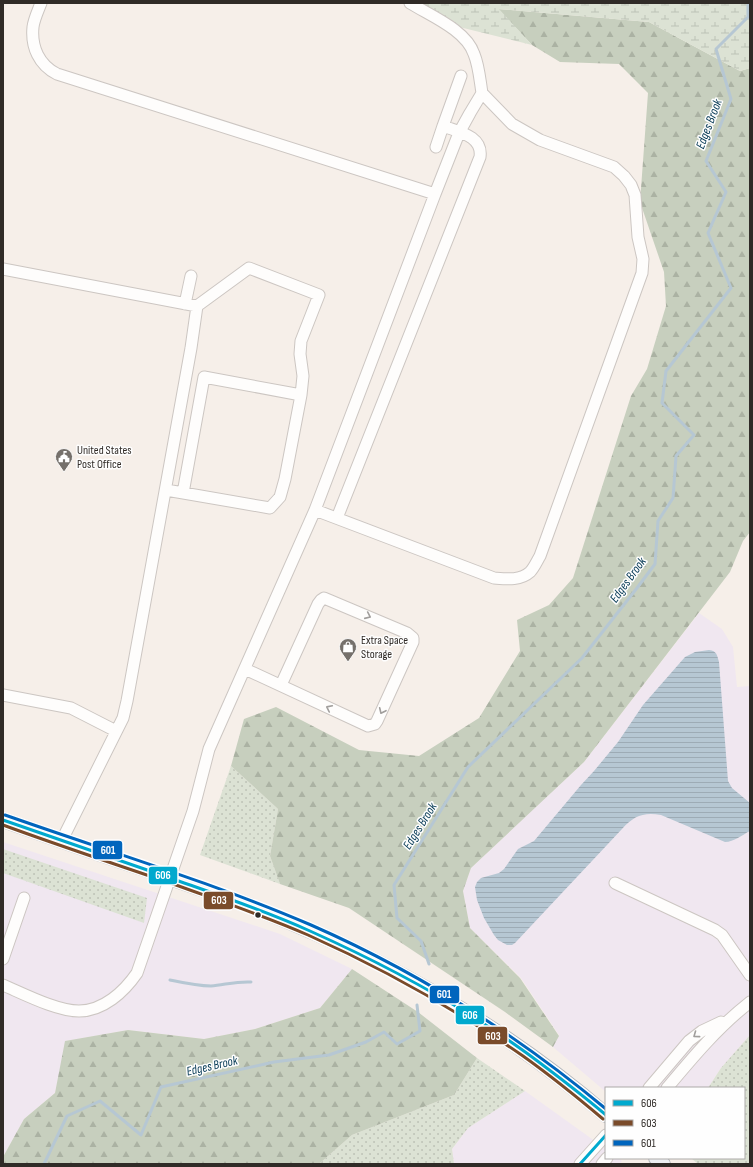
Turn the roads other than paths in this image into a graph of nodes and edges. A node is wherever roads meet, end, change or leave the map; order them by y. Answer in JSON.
{"nodes":[{"id":1,"x":41,"y":3,"type":"edge"},
{"id":2,"x":410,"y":3,"type":"edge"},
{"id":3,"x":461,"y":76,"type":"dead end"},
{"id":4,"x":482,"y":94,"type":"junction"},
{"id":5,"x":443,"y":126,"type":"junction"},
{"id":6,"x":459,"y":133,"type":"junction"},
{"id":7,"x":436,"y":147,"type":"dead end"},
{"id":8,"x":435,"y":194,"type":"junction"},
{"id":9,"x":3,"y":269,"type":"edge"},
{"id":10,"x":190,"y":276,"type":"dead end"},
{"id":11,"x":185,"y":304,"type":"junction"},
{"id":12,"x":197,"y":306,"type":"junction"},
{"id":13,"x":302,"y":395,"type":"junction"},
{"id":14,"x":166,"y":490,"type":"junction"},
{"id":15,"x":183,"y":493,"type":"junction"},
{"id":16,"x":315,"y":510,"type":"junction"},
{"id":17,"x":336,"y":518,"type":"junction"},
{"id":18,"x":245,"y":669,"type":"junction"},
{"id":19,"x":281,"y":685,"type":"junction"},
{"id":20,"x":3,"y":695,"type":"edge"},
{"id":21,"x":116,"y":731,"type":"junction"},
{"id":22,"x":3,"y":820,"type":"edge"},
{"id":23,"x":62,"y":840,"type":"junction"},
{"id":24,"x":169,"y":877,"type":"junction"},
{"id":25,"x":615,"y":883,"type":"dead end"},
{"id":26,"x":24,"y":898,"type":"dead end"},
{"id":27,"x":3,"y":959,"type":"edge"},
{"id":28,"x":750,"y":975,"type":"edge"},
{"id":29,"x":3,"y":985,"type":"edge"},
{"id":30,"x":750,"y":1002,"type":"edge"},
{"id":31,"x":731,"y":1017,"type":"junction"},
{"id":32,"x":650,"y":1087,"type":"edge"},
{"id":33,"x":669,"y":1087,"type":"edge"},
{"id":34,"x":605,"y":1114,"type":"edge"},
{"id":35,"x":605,"y":1136,"type":"edge"},
{"id":36,"x":580,"y":1164,"type":"edge"}],
"edges":[{"from":1,"to":8,"type":"street"},
{"from":2,"to":4,"type":"street"},
{"from":3,"to":5,"type":"street"},
{"from":4,"to":6,"type":"street"},
{"from":4,"to":17,"type":"street"},
{"from":5,"to":6,"type":"street"},
{"from":5,"to":7,"type":"street"},
{"from":6,"to":8,"type":"street"},
{"from":6,"to":17,"type":"street"},
{"from":8,"to":16,"type":"street"},
{"from":9,"to":11,"type":"street"},
{"from":10,"to":11,"type":"street"},
{"from":11,"to":12,"type":"street"},
{"from":12,"to":13,"type":"street"},
{"from":12,"to":14,"type":"street"},
{"from":13,"to":15,"type":"street"},
{"from":13,"to":15,"type":"street"},
{"from":14,"to":15,"type":"street"},
{"from":14,"to":21,"type":"street"},
{"from":16,"to":17,"type":"street"},
{"from":16,"to":18,"type":"street"},
{"from":18,"to":19,"type":"street"},
{"from":18,"to":24,"type":"street"},
{"from":19,"to":19,"type":"street","one_way":true},
{"from":20,"to":21,"type":"street"},
{"from":21,"to":23,"type":"street"},
{"from":22,"to":23,"type":"main road"},
{"from":23,"to":24,"type":"main road"},
{"from":24,"to":29,"type":"street"},
{"from":24,"to":34,"type":"main road"},
{"from":25,"to":28,"type":"street"},
{"from":26,"to":27,"type":"street"},
{"from":30,"to":31,"type":"street"},
{"from":31,"to":32,"type":"street","one_way":true},
{"from":31,"to":33,"type":"street"},
{"from":35,"to":36,"type":"street"}]}
